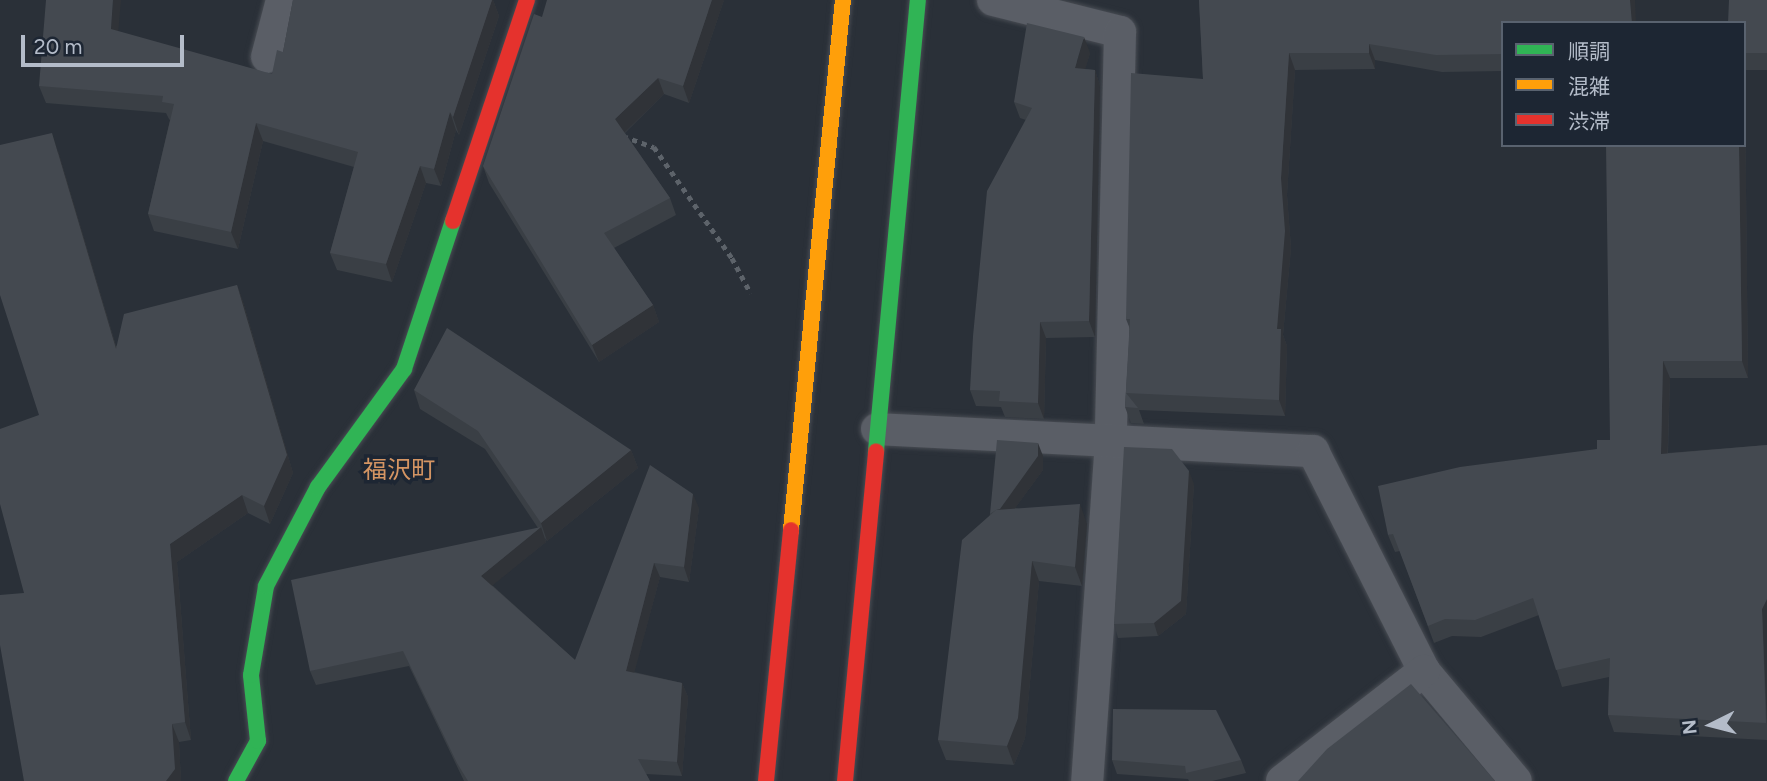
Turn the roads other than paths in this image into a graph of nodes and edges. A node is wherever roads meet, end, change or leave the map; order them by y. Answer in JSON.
{"nodes":[{"id":1,"x":282,"y":0,"type":"edge"},
{"id":2,"x":843,"y":0,"type":"edge"},
{"id":3,"x":918,"y":0,"type":"edge"},
{"id":4,"x":993,"y":0,"type":"edge"},
{"id":5,"x":521,"y":2,"type":"edge"},
{"id":6,"x":267,"y":57,"type":"dead end"},
{"id":7,"x":877,"y":429,"type":"junction"},
{"id":8,"x":1111,"y":441,"type":"junction"},
{"id":9,"x":1424,"y":671,"type":"junction"},
{"id":10,"x":236,"y":781,"type":"edge"},
{"id":11,"x":766,"y":781,"type":"edge"},
{"id":12,"x":845,"y":781,"type":"edge"},
{"id":13,"x":1087,"y":781,"type":"edge"},
{"id":14,"x":1282,"y":781,"type":"edge"},
{"id":15,"x":1516,"y":781,"type":"edge"}],
"edges":[{"from":1,"to":6,"type":"lane"},
{"from":2,"to":11,"type":"street"},
{"from":3,"to":7,"type":"street"},
{"from":4,"to":8,"type":"lane"},
{"from":5,"to":10,"type":"street"},
{"from":7,"to":8,"type":"lane"},
{"from":7,"to":12,"type":"street"},
{"from":8,"to":9,"type":"lane"},
{"from":8,"to":13,"type":"lane"},
{"from":9,"to":14,"type":"lane"},
{"from":9,"to":15,"type":"lane"}]}
